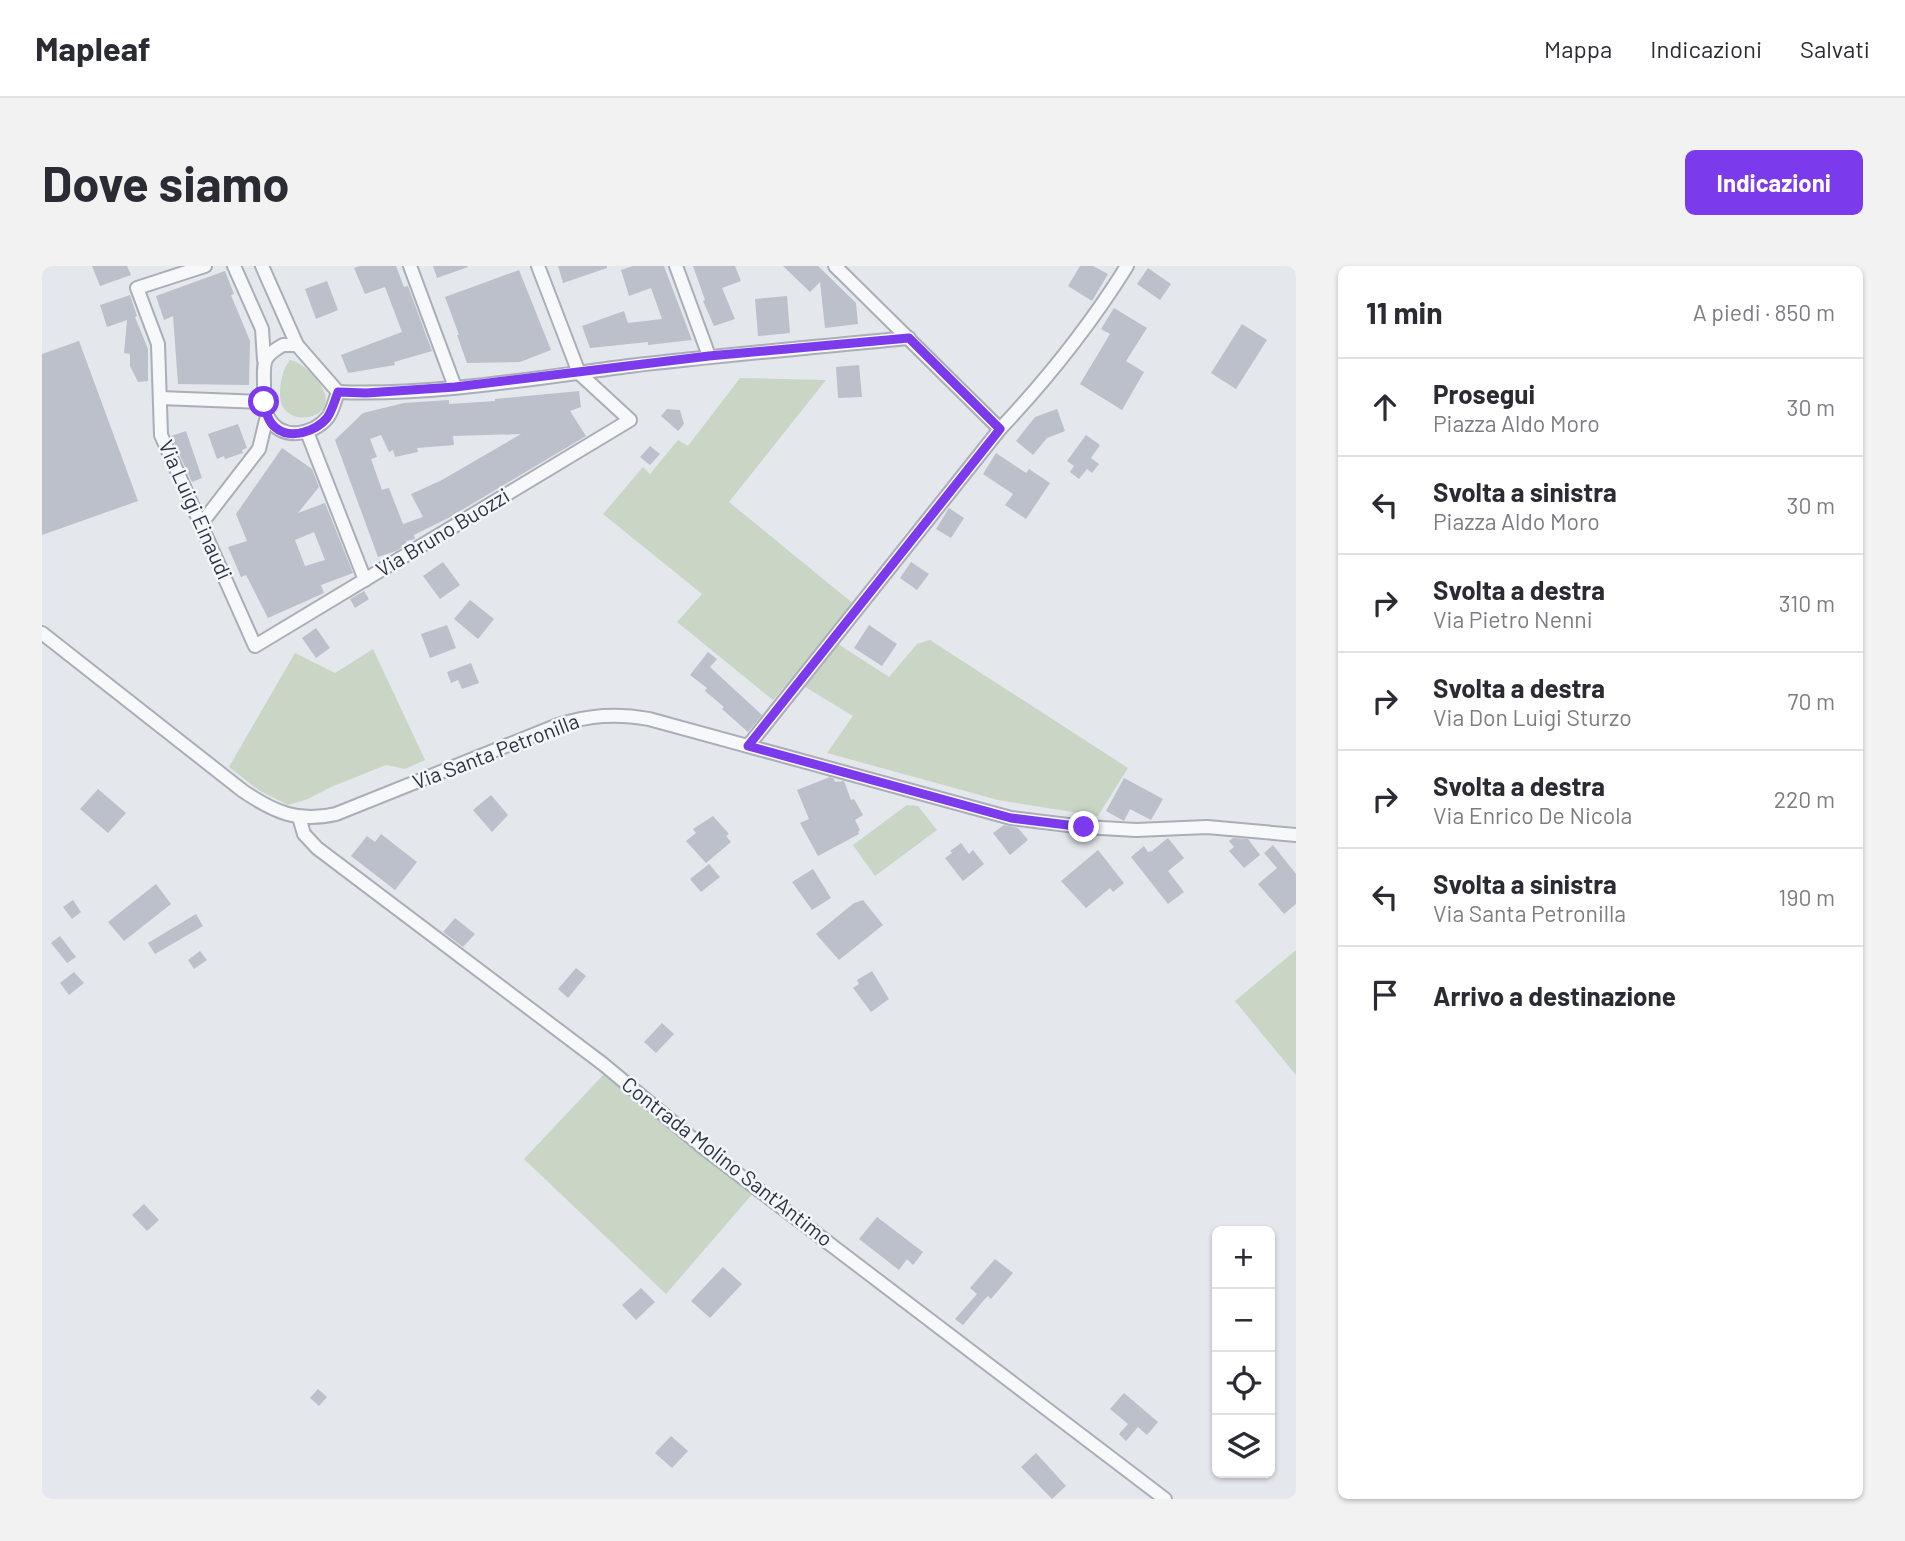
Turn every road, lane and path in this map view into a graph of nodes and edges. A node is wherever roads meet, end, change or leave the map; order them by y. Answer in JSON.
{"nodes":[{"id":1,"x":205,"y":266,"type":"edge"},
{"id":2,"x":234,"y":266,"type":"edge"},
{"id":3,"x":262,"y":266,"type":"edge"},
{"id":4,"x":410,"y":266,"type":"edge"},
{"id":5,"x":538,"y":266,"type":"edge"},
{"id":6,"x":676,"y":266,"type":"edge"},
{"id":7,"x":835,"y":266,"type":"edge"},
{"id":8,"x":1127,"y":266,"type":"edge"},
{"id":9,"x":909,"y":338,"type":"junction"},
{"id":10,"x":297,"y":345,"type":"junction"},
{"id":11,"x":709,"y":356,"type":"junction"},
{"id":12,"x":264,"y":360,"type":"junction"},
{"id":13,"x":579,"y":373,"type":"junction"},
{"id":14,"x":455,"y":387,"type":"junction"},
{"id":15,"x":338,"y":392,"type":"junction"},
{"id":16,"x":159,"y":398,"type":"junction"},
{"id":17,"x":264,"y":402,"type":"junction"},
{"id":18,"x":267,"y":416,"type":"junction"},
{"id":19,"x":1000,"y":429,"type":"junction"},
{"id":20,"x":307,"y":432,"type":"junction"},
{"id":21,"x":201,"y":524,"type":"junction"},
{"id":22,"x":365,"y":580,"type":"junction"},
{"id":23,"x":42,"y":633,"type":"edge"},
{"id":24,"x":255,"y":646,"type":"joint"},
{"id":25,"x":748,"y":746,"type":"junction"},
{"id":26,"x":299,"y":817,"type":"junction"},
{"id":27,"x":1296,"y":835,"type":"edge"},
{"id":28,"x":1165,"y":1499,"type":"edge"}],
"edges":[{"from":1,"to":16,"type":"street","name":"Via Luigi Einaudi"},
{"from":2,"to":12,"type":"street"},
{"from":3,"to":10,"type":"street"},
{"from":4,"to":14,"type":"street"},
{"from":5,"to":13,"type":"street"},
{"from":6,"to":11,"type":"street"},
{"from":7,"to":9,"type":"street"},
{"from":8,"to":19,"type":"street"},
{"from":9,"to":11,"type":"street"},
{"from":9,"to":19,"type":"street"},
{"from":10,"to":12,"type":"street"},
{"from":10,"to":15,"type":"street"},
{"from":11,"to":13,"type":"street"},
{"from":12,"to":17,"type":"street"},
{"from":13,"to":14,"type":"street"},
{"from":13,"to":22,"type":"street","name":"Via Bruno Buozzi"},
{"from":14,"to":15,"type":"street"},
{"from":15,"to":20,"type":"street"},
{"from":16,"to":17,"type":"street"},
{"from":16,"to":21,"type":"street","name":"Via Luigi Einaudi"},
{"from":17,"to":18,"type":"street"},
{"from":18,"to":20,"type":"street"},
{"from":18,"to":21,"type":"street"},
{"from":19,"to":25,"type":"street"},
{"from":20,"to":22,"type":"street"},
{"from":21,"to":24,"type":"street","name":"Via Luigi Einaudi"},
{"from":22,"to":24,"type":"street","name":"Via Bruno Buozzi"},
{"from":23,"to":26,"type":"street","name":"Via Santa Petronilla"},
{"from":25,"to":26,"type":"street","name":"Via Santa Petronilla"},
{"from":25,"to":27,"type":"street","name":"Via Santa Petronilla"},
{"from":26,"to":28,"type":"street","name":"Contrada Molino Sant'Antimo"}]}
